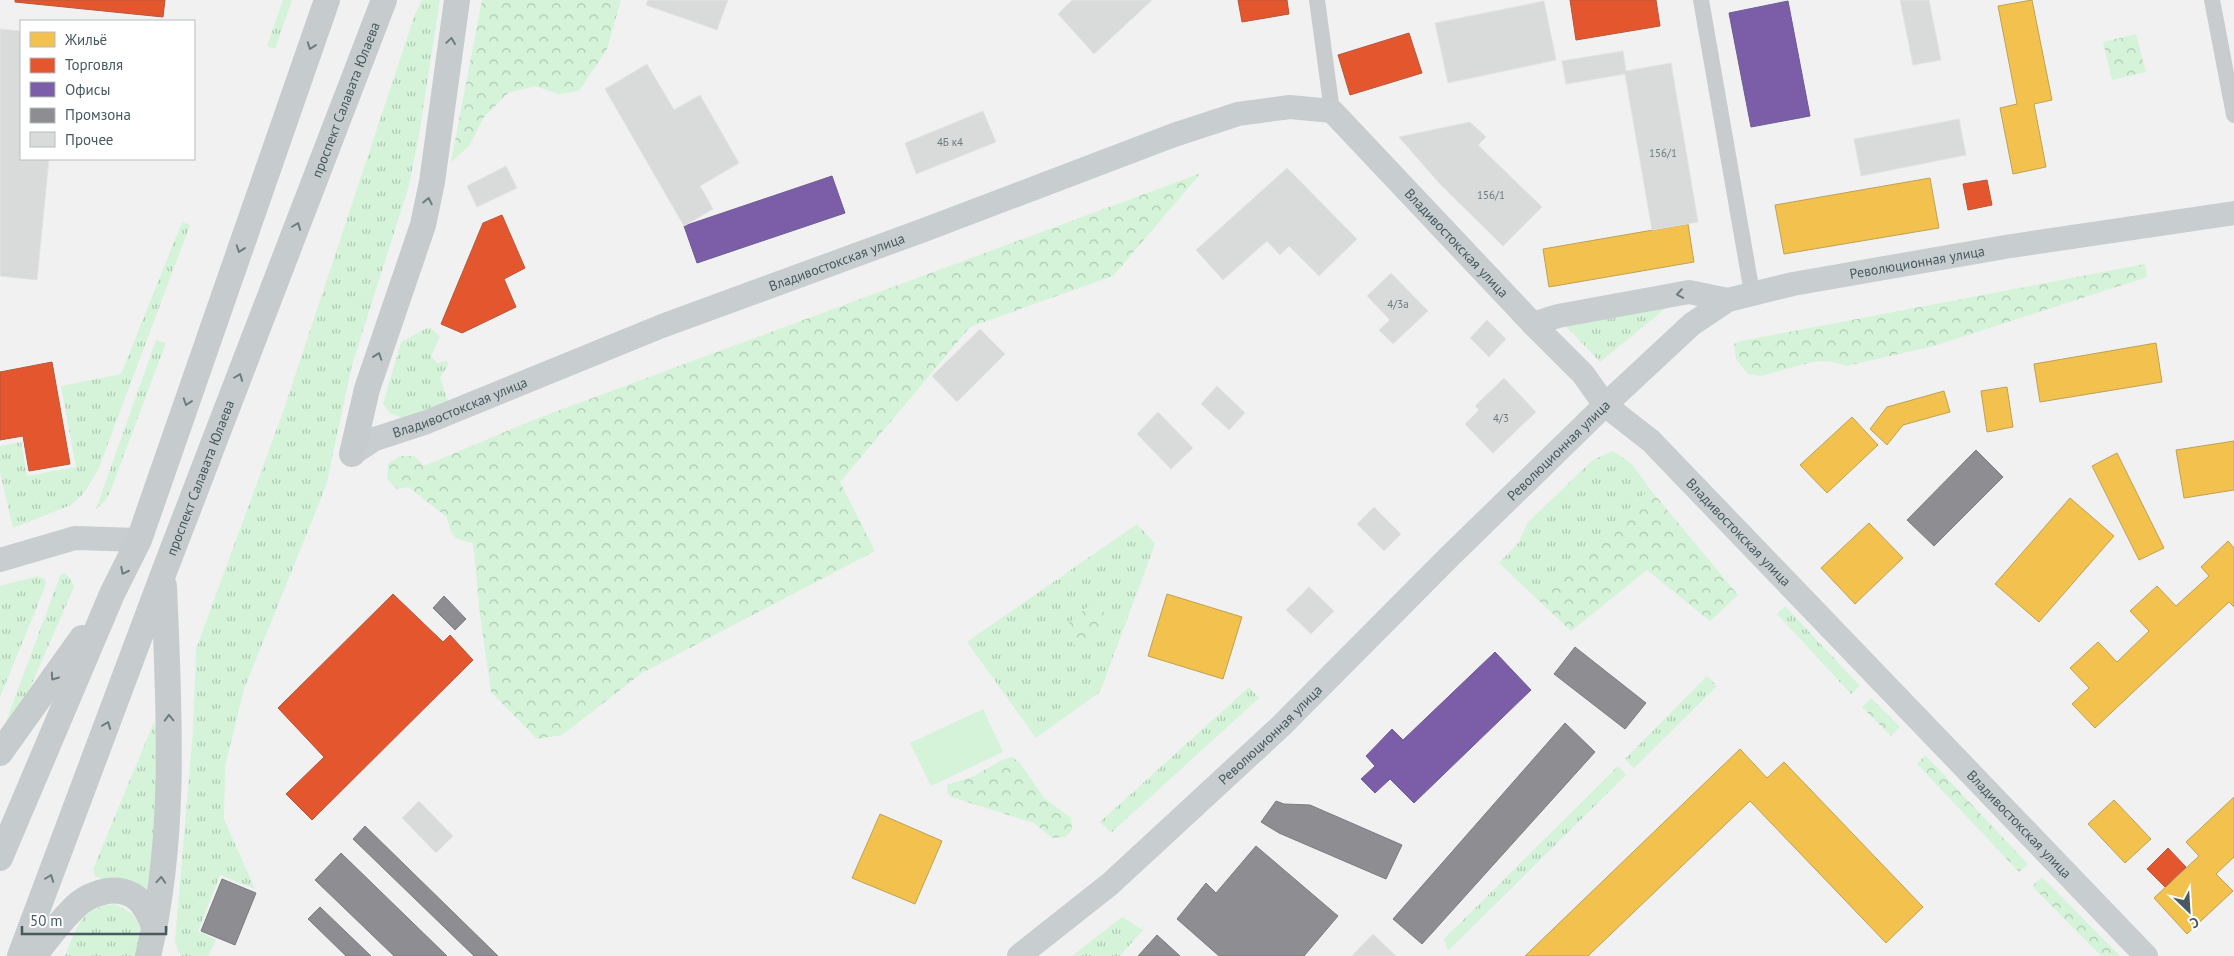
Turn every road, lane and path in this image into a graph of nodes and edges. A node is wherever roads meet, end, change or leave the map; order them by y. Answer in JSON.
{"nodes":[{"id":1,"x":328,"y":0,"type":"edge"},
{"id":2,"x":384,"y":0,"type":"edge"},
{"id":3,"x":457,"y":0,"type":"edge"},
{"id":4,"x":1317,"y":0,"type":"edge"},
{"id":5,"x":1701,"y":0,"type":"edge"},
{"id":6,"x":2212,"y":0,"type":"edge"},
{"id":7,"x":1332,"y":111,"type":"junction"},
{"id":8,"x":2234,"y":115,"type":"edge"},
{"id":9,"x":2234,"y":213,"type":"edge"},
{"id":10,"x":1752,"y":292,"type":"junction"},
{"id":11,"x":1728,"y":300,"type":"junction"},
{"id":12,"x":1533,"y":324,"type":"junction"},
{"id":13,"x":367,"y":389,"type":"junction"},
{"id":14,"x":1605,"y":405,"type":"junction"},
{"id":15,"x":401,"y":431,"type":"junction"},
{"id":16,"x":352,"y":454,"type":"joint"},
{"id":17,"x":139,"y":540,"type":"junction"},
{"id":18,"x":0,"y":560,"type":"edge"},
{"id":19,"x":164,"y":572,"type":"junction"},
{"id":20,"x":112,"y":594,"type":"junction"},
{"id":21,"x":0,"y":753,"type":"edge"},
{"id":22,"x":0,"y":858,"type":"edge"},
{"id":23,"x":155,"y":928,"type":"junction"},
{"id":24,"x":20,"y":956,"type":"edge"},
{"id":25,"x":34,"y":956,"type":"edge"},
{"id":26,"x":148,"y":956,"type":"edge"},
{"id":27,"x":1018,"y":956,"type":"edge"},
{"id":28,"x":2146,"y":956,"type":"edge"}],
"edges":[{"from":1,"to":17,"type":"main road","one_way":true},
{"from":19,"to":2,"type":"main road","name":"проспект Салавата Юлаева","one_way":true},
{"from":13,"to":3,"type":"main road","one_way":true},
{"from":4,"to":7,"type":"street"},
{"from":5,"to":10,"type":"street"},
{"from":6,"to":8,"type":"street"},
{"from":7,"to":12,"type":"street","name":"Владивостокская улица"},
{"from":7,"to":15,"type":"street","name":"Владивостокская улица"},
{"from":9,"to":10,"type":"street","name":"Революционная улица"},
{"from":10,"to":11,"type":"street","name":"Революционная улица"},
{"from":11,"to":12,"type":"street","one_way":true},
{"from":11,"to":14,"type":"street","name":"Революционная улица"},
{"from":12,"to":14,"type":"street","name":"Владивостокская улица"},
{"from":13,"to":15,"type":"street"},
{"from":13,"to":16,"type":"main road"},
{"from":14,"to":27,"type":"street","name":"Революционная улица"},
{"from":14,"to":28,"type":"street","name":"Владивостокская улица"},
{"from":15,"to":16,"type":"street","name":"Владивостокская улица"},
{"from":17,"to":18,"type":"street"},
{"from":17,"to":20,"type":"main road","one_way":true},
{"from":23,"to":19,"type":"main road","one_way":true},
{"from":24,"to":19,"type":"main road","name":"проспект Салавата Юлаева","one_way":true},
{"from":20,"to":21,"type":"main road","one_way":true},
{"from":20,"to":22,"type":"main road"},
{"from":23,"to":25,"type":"main road"},
{"from":23,"to":26,"type":"main road"}]}
